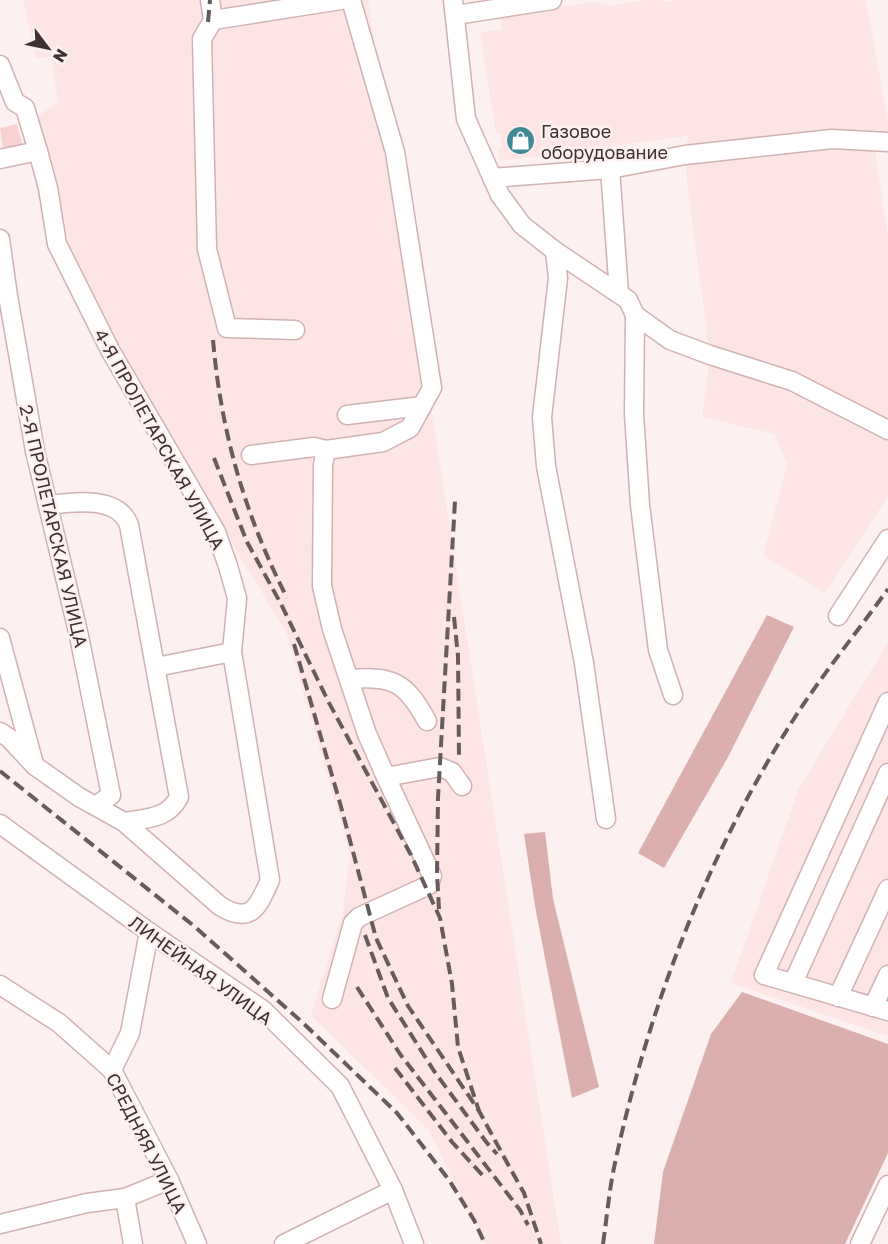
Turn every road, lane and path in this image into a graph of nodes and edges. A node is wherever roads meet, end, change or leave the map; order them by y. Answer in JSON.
{"nodes":[{"id":1,"x":210,"y":0,"type":"edge"},
{"id":2,"x":341,"y":0,"type":"edge"},
{"id":3,"x":351,"y":0,"type":"edge"},
{"id":4,"x":552,"y":0,"type":"edge"},
{"id":5,"x":454,"y":7,"type":"edge"},
{"id":6,"x":213,"y":20,"type":"junction"},
{"id":7,"x":0,"y":66,"type":"edge"},
{"id":8,"x":8,"y":104,"type":"edge"},
{"id":9,"x":888,"y":142,"type":"edge"},
{"id":10,"x":38,"y":150,"type":"junction"},
{"id":11,"x":0,"y":159,"type":"edge"},
{"id":12,"x":610,"y":169,"type":"junction"},
{"id":13,"x":492,"y":178,"type":"junction"},
{"id":14,"x":0,"y":239,"type":"edge"},
{"id":15,"x":555,"y":250,"type":"junction"},
{"id":16,"x":619,"y":293,"type":"junction"},
{"id":17,"x":635,"y":315,"type":"junction"},
{"id":18,"x":295,"y":330,"type":"dead end"},
{"id":19,"x":422,"y":406,"type":"junction"},
{"id":20,"x":347,"y":415,"type":"dead end"},
{"id":21,"x":888,"y":430,"type":"edge"},
{"id":22,"x":326,"y":450,"type":"junction"},
{"id":23,"x":251,"y":455,"type":"dead end"},
{"id":24,"x":48,"y":505,"type":"junction"},
{"id":25,"x":888,"y":539,"type":"edge"},
{"id":26,"x":838,"y":616,"type":"dead end"},
{"id":27,"x":0,"y":638,"type":"edge"},
{"id":28,"x":232,"y":652,"type":"junction"},
{"id":29,"x":156,"y":667,"type":"junction"},
{"id":30,"x":349,"y":679,"type":"junction"},
{"id":31,"x":673,"y":695,"type":"dead end"},
{"id":32,"x":8,"y":696,"type":"edge"},
{"id":33,"x":888,"y":702,"type":"edge"},
{"id":34,"x":427,"y":721,"type":"dead end"},
{"id":35,"x":0,"y":732,"type":"edge"},
{"id":36,"x":35,"y":766,"type":"junction"},
{"id":37,"x":888,"y":773,"type":"edge"},
{"id":38,"x":386,"y":777,"type":"junction"},
{"id":39,"x":462,"y":786,"type":"dead end"},
{"id":40,"x":96,"y":806,"type":"junction"},
{"id":41,"x":606,"y":819,"type":"dead end"},
{"id":42,"x":124,"y":822,"type":"junction"},
{"id":43,"x":0,"y":824,"type":"edge"},
{"id":44,"x":888,"y":889,"type":"edge"},
{"id":45,"x":149,"y":932,"type":"junction"},
{"id":46,"x":888,"y":975,"type":"edge"},
{"id":47,"x":793,"y":983,"type":"junction"},
{"id":48,"x":0,"y":985,"type":"edge"},
{"id":49,"x":838,"y":997,"type":"junction"},
{"id":50,"x":333,"y":999,"type":"dead end"},
{"id":51,"x":880,"y":1009,"type":"edge"},
{"id":52,"x":112,"y":1070,"type":"junction"},
{"id":53,"x":169,"y":1180,"type":"junction"},
{"id":54,"x":888,"y":1185,"type":"edge"},
{"id":55,"x":393,"y":1190,"type":"junction"},
{"id":56,"x":126,"y":1198,"type":"junction"},
{"id":57,"x":0,"y":1224,"type":"edge"},
{"id":58,"x":133,"y":1244,"type":"edge"},
{"id":59,"x":197,"y":1244,"type":"edge"},
{"id":60,"x":284,"y":1244,"type":"edge"},
{"id":61,"x":414,"y":1244,"type":"edge"},
{"id":62,"x":860,"y":1244,"type":"edge"}],
"edges":[{"from":1,"to":6,"type":"street"},
{"from":2,"to":6,"type":"street"},
{"from":3,"to":19,"type":"street"},
{"from":4,"to":5,"type":"street"},
{"from":5,"to":13,"type":"street"},
{"from":6,"to":18,"type":"street"},
{"from":7,"to":8,"type":"street","name":"4-Я ПРОЛЕТАРСКАЯ УЛИЦА"},
{"from":8,"to":10,"type":"street","name":"4-Я ПРОЛЕТАРСКАЯ УЛИЦА"},
{"from":9,"to":12,"type":"street"},
{"from":10,"to":11,"type":"street"},
{"from":10,"to":28,"type":"street","name":"4-Я ПРОЛЕТАРСКАЯ УЛИЦА"},
{"from":12,"to":13,"type":"street"},
{"from":12,"to":16,"type":"street"},
{"from":13,"to":15,"type":"street"},
{"from":14,"to":24,"type":"street","name":"2-Я ПРОЛЕТАРСКАЯ УЛИЦА"},
{"from":15,"to":16,"type":"street"},
{"from":15,"to":41,"type":"street"},
{"from":16,"to":17,"type":"street"},
{"from":17,"to":21,"type":"street"},
{"from":17,"to":31,"type":"street"},
{"from":19,"to":20,"type":"street"},
{"from":19,"to":22,"type":"street"},
{"from":22,"to":23,"type":"street"},
{"from":22,"to":30,"type":"street"},
{"from":24,"to":29,"type":"street"},
{"from":24,"to":40,"type":"street","name":"2-Я ПРОЛЕТАРСКАЯ УЛИЦА"},
{"from":25,"to":26,"type":"street"},
{"from":27,"to":32,"type":"street"},
{"from":28,"to":29,"type":"street"},
{"from":28,"to":42,"type":"street","name":"4-Я ПРОЛЕТАРСКАЯ УЛИЦА"},
{"from":29,"to":42,"type":"street"},
{"from":30,"to":34,"type":"street"},
{"from":30,"to":38,"type":"street"},
{"from":32,"to":36,"type":"street"},
{"from":33,"to":47,"type":"street"},
{"from":35,"to":36,"type":"street"},
{"from":36,"to":40,"type":"street"},
{"from":37,"to":47,"type":"street"},
{"from":38,"to":39,"type":"street"},
{"from":38,"to":50,"type":"street"},
{"from":40,"to":42,"type":"street"},
{"from":43,"to":45,"type":"street","name":"ЛИНЕЙНАЯ УЛИЦА"},
{"from":44,"to":49,"type":"street"},
{"from":45,"to":52,"type":"street"},
{"from":45,"to":55,"type":"street","name":"ЛИНЕЙНАЯ УЛИЦА"},
{"from":46,"to":51,"type":"street"},
{"from":47,"to":49,"type":"street"},
{"from":48,"to":52,"type":"street","name":"СРЕДНЯЯ УЛИЦА"},
{"from":49,"to":51,"type":"street"},
{"from":52,"to":53,"type":"street","name":"СРЕДНЯЯ УЛИЦА"},
{"from":53,"to":56,"type":"street"},
{"from":53,"to":59,"type":"street","name":"СРЕДНЯЯ УЛИЦА"},
{"from":54,"to":62,"type":"street"},
{"from":55,"to":60,"type":"street"},
{"from":55,"to":61,"type":"street","name":"ЛИНЕЙНАЯ УЛИЦА"},
{"from":56,"to":57,"type":"street"},
{"from":56,"to":58,"type":"street"}]}
